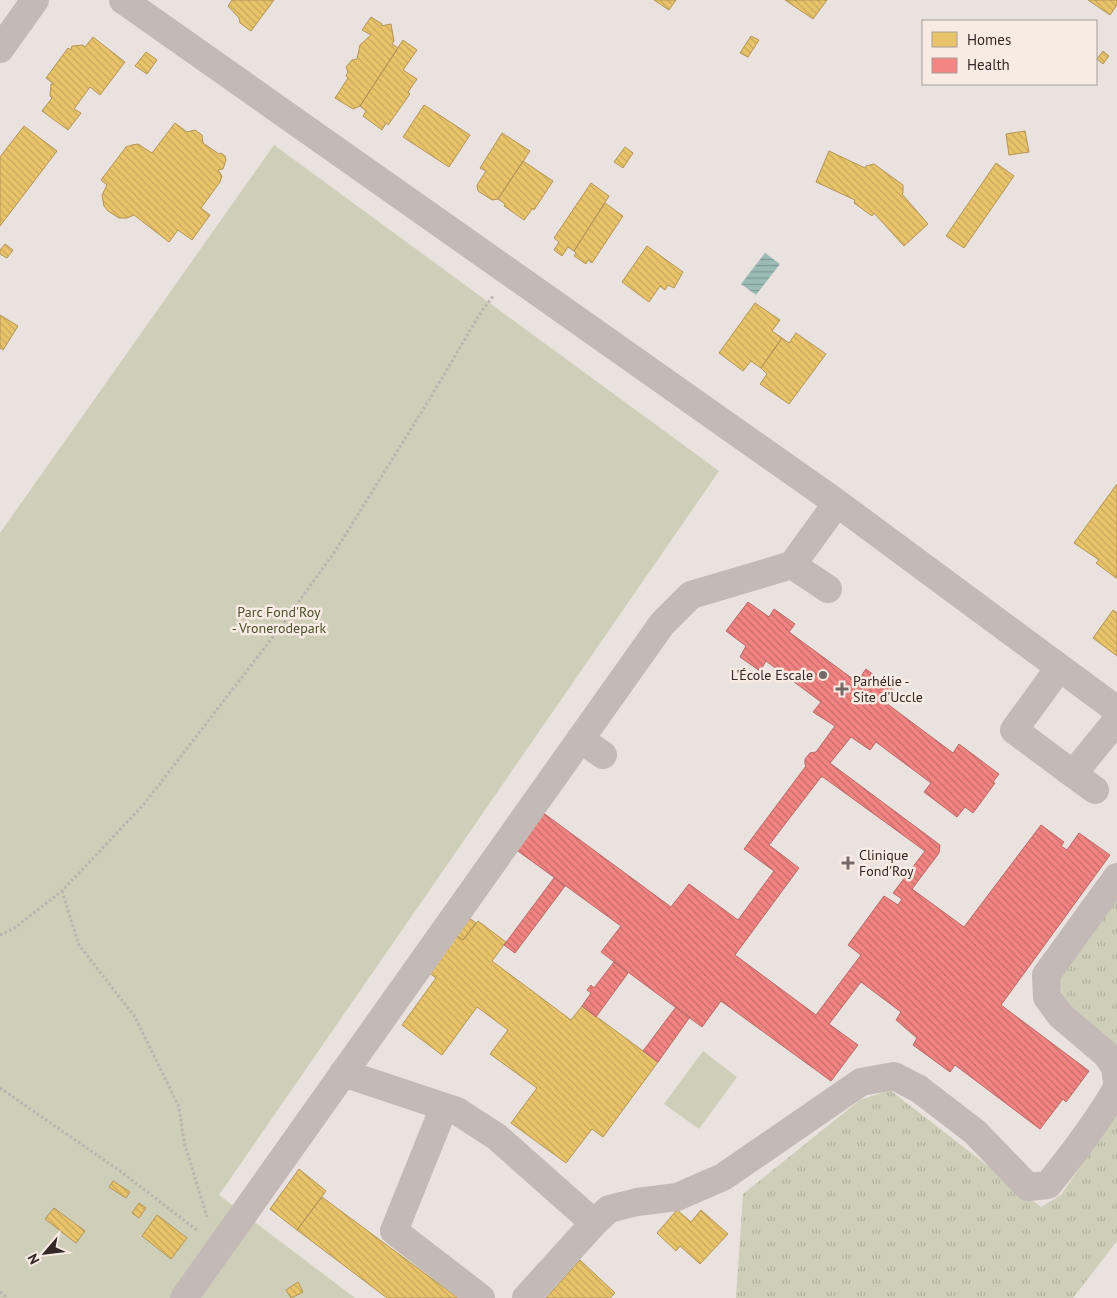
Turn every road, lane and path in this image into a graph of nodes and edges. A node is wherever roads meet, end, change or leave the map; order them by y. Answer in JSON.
{"nodes":[{"id":1,"x":36,"y":0,"type":"edge"},
{"id":2,"x":123,"y":0,"type":"edge"},
{"id":3,"x":0,"y":49,"type":"edge"},
{"id":4,"x":493,"y":296,"type":"dead end"},
{"id":5,"x":838,"y":503,"type":"junction"},
{"id":6,"x":792,"y":565,"type":"junction"},
{"id":7,"x":828,"y":589,"type":"dead end"},
{"id":8,"x":1059,"y":668,"type":"junction"},
{"id":9,"x":1117,"y":710,"type":"edge"},
{"id":10,"x":1117,"y":720,"type":"edge"},
{"id":11,"x":580,"y":739,"type":"junction"},
{"id":12,"x":603,"y":755,"type":"dead end"},
{"id":13,"x":1073,"y":774,"type":"junction"},
{"id":14,"x":1095,"y":790,"type":"dead end"},
{"id":15,"x":1117,"y":877,"type":"edge"},
{"id":16,"x":62,"y":891,"type":"junction"},
{"id":17,"x":0,"y":935,"type":"edge"},
{"id":18,"x":343,"y":1073,"type":"junction"},
{"id":19,"x":1117,"y":1082,"type":"edge"},
{"id":20,"x":0,"y":1088,"type":"edge"},
{"id":21,"x":1117,"y":1088,"type":"edge"},
{"id":22,"x":444,"y":1106,"type":"junction"},
{"id":23,"x":594,"y":1223,"type":"junction"},
{"id":24,"x":217,"y":1251,"type":"junction"},
{"id":25,"x":0,"y":1292,"type":"edge"},
{"id":26,"x":8,"y":1298,"type":"edge"},
{"id":27,"x":184,"y":1298,"type":"edge"},
{"id":28,"x":482,"y":1298,"type":"edge"},
{"id":29,"x":526,"y":1298,"type":"edge"}],
"edges":[{"from":1,"to":3,"type":"street"},
{"from":2,"to":5,"type":"street"},
{"from":4,"to":16,"type":"path"},
{"from":5,"to":6,"type":"street"},
{"from":5,"to":8,"type":"street"},
{"from":6,"to":7,"type":"street"},
{"from":6,"to":11,"type":"street"},
{"from":8,"to":9,"type":"street"},
{"from":8,"to":13,"type":"street"},
{"from":10,"to":13,"type":"street"},
{"from":11,"to":12,"type":"street"},
{"from":11,"to":18,"type":"street"},
{"from":13,"to":14,"type":"street"},
{"from":15,"to":19,"type":"street"},
{"from":16,"to":17,"type":"path"},
{"from":16,"to":24,"type":"path"},
{"from":18,"to":22,"type":"street"},
{"from":18,"to":24,"type":"street"},
{"from":20,"to":24,"type":"path"},
{"from":21,"to":23,"type":"street"},
{"from":22,"to":23,"type":"street"},
{"from":22,"to":28,"type":"street"},
{"from":23,"to":29,"type":"street"},
{"from":24,"to":27,"type":"street"},
{"from":25,"to":26,"type":"path"}]}
